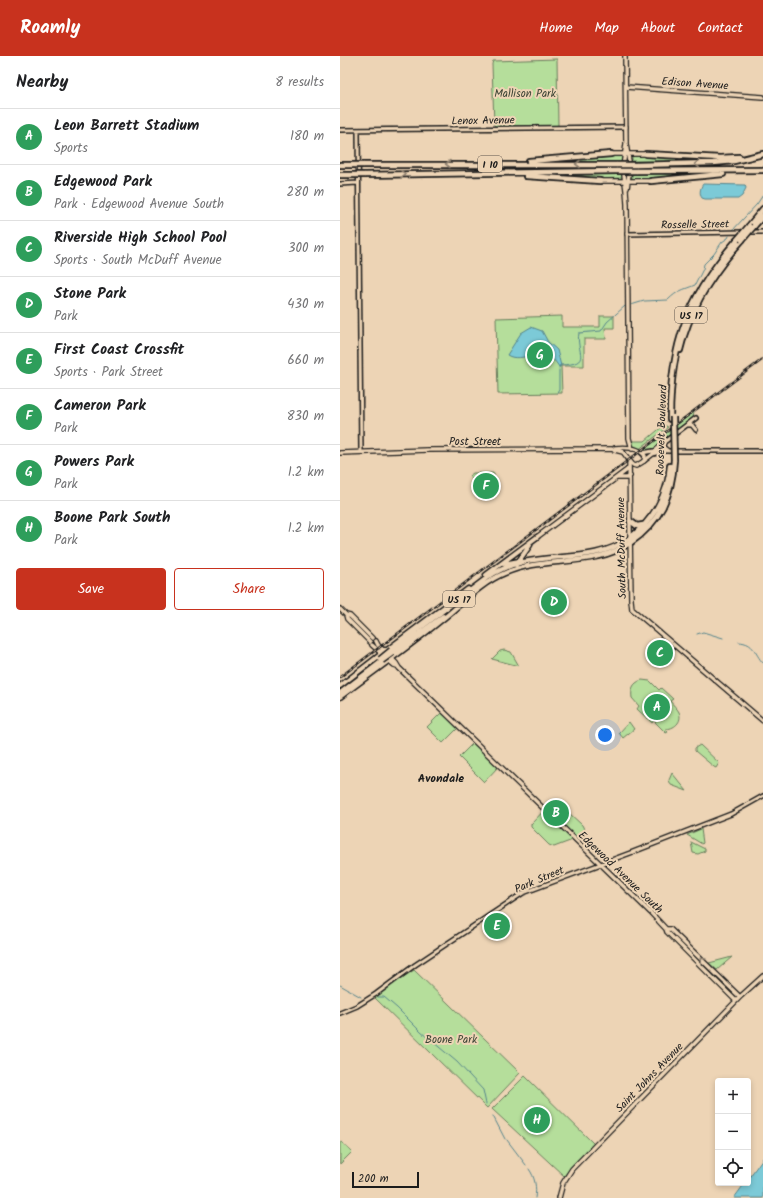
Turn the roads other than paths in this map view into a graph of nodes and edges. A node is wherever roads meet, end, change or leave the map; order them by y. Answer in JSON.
{"nodes":[{"id":1,"x":625,"y":56,"type":"edge"},
{"id":2,"x":626,"y":87,"type":"junction"},
{"id":3,"x":763,"y":97,"type":"edge"},
{"id":4,"x":626,"y":127,"type":"junction"},
{"id":5,"x":340,"y":130,"type":"edge"},
{"id":6,"x":358,"y":130,"type":"junction"},
{"id":7,"x":611,"y":154,"type":"joint"},
{"id":8,"x":626,"y":154,"type":"junction"},
{"id":9,"x":646,"y":154,"type":"joint"},
{"id":10,"x":763,"y":154,"type":"edge"},
{"id":11,"x":502,"y":164,"type":"junction"},
{"id":12,"x":340,"y":165,"type":"edge"},
{"id":13,"x":763,"y":170,"type":"edge"},
{"id":14,"x":740,"y":171,"type":"junction"},
{"id":15,"x":499,"y":173,"type":"junction"},
{"id":16,"x":340,"y":175,"type":"edge"},
{"id":17,"x":600,"y":181,"type":"joint"},
{"id":18,"x":626,"y":181,"type":"junction"},
{"id":19,"x":651,"y":181,"type":"joint"},
{"id":20,"x":358,"y":183,"type":"junction"},
{"id":21,"x":340,"y":184,"type":"edge"},
{"id":22,"x":763,"y":210,"type":"edge"},
{"id":23,"x":763,"y":216,"type":"edge"},
{"id":24,"x":751,"y":226,"type":"junction"},
{"id":25,"x":763,"y":232,"type":"edge"},
{"id":26,"x":627,"y":234,"type":"junction"},
{"id":27,"x":672,"y":418,"type":"junction"},
{"id":28,"x":696,"y":418,"type":"dead end"},
{"id":29,"x":687,"y":424,"type":"junction"},
{"id":30,"x":696,"y":430,"type":"dead end"},
{"id":31,"x":629,"y":438,"type":"junction"},
{"id":32,"x":664,"y":442,"type":"junction"},
{"id":33,"x":632,"y":448,"type":"junction"},
{"id":34,"x":625,"y":449,"type":"junction"},
{"id":35,"x":656,"y":451,"type":"junction"},
{"id":36,"x":669,"y":451,"type":"junction"},
{"id":37,"x":763,"y":451,"type":"edge"},
{"id":38,"x":361,"y":452,"type":"junction"},
{"id":39,"x":662,"y":452,"type":"junction"},
{"id":40,"x":340,"y":453,"type":"edge"},
{"id":41,"x":642,"y":453,"type":"junction"},
{"id":42,"x":629,"y":459,"type":"junction"},
{"id":43,"x":672,"y":460,"type":"junction"},
{"id":44,"x":644,"y":461,"type":"junction"},
{"id":45,"x":639,"y":464,"type":"junction"},
{"id":46,"x":629,"y":467,"type":"junction"},
{"id":47,"x":630,"y":476,"type":"junction"},
{"id":48,"x":615,"y":478,"type":"junction"},
{"id":49,"x":630,"y":521,"type":"junction"},
{"id":50,"x":645,"y":524,"type":"junction"},
{"id":51,"x":537,"y":538,"type":"junction"},
{"id":52,"x":630,"y":540,"type":"junction"},
{"id":53,"x":517,"y":562,"type":"junction"},
{"id":54,"x":499,"y":566,"type":"junction"},
{"id":55,"x":508,"y":572,"type":"junction"},
{"id":56,"x":470,"y":596,"type":"junction"},
{"id":57,"x":340,"y":609,"type":"edge"},
{"id":58,"x":371,"y":642,"type":"junction"},
{"id":59,"x":382,"y":652,"type":"junction"},
{"id":60,"x":392,"y":652,"type":"junction"},
{"id":61,"x":381,"y":660,"type":"junction"},
{"id":62,"x":390,"y":660,"type":"junction"},
{"id":63,"x":340,"y":688,"type":"edge"},
{"id":64,"x":340,"y":693,"type":"edge"},
{"id":65,"x":340,"y":697,"type":"edge"},
{"id":66,"x":763,"y":721,"type":"edge"},
{"id":67,"x":763,"y":796,"type":"edge"},
{"id":68,"x":600,"y":864,"type":"junction"},
{"id":69,"x":666,"y":929,"type":"junction"},
{"id":70,"x":763,"y":976,"type":"edge"},
{"id":71,"x":740,"y":997,"type":"junction"},
{"id":72,"x":736,"y":1001,"type":"junction"},
{"id":73,"x":340,"y":1013,"type":"edge"},
{"id":74,"x":559,"y":1198,"type":"edge"}],
"edges":[{"from":1,"to":2,"type":"main road"},
{"from":2,"to":3,"type":"main road","name":"Edison Avenue"},
{"from":2,"to":4,"type":"main road"},
{"from":4,"to":6,"type":"street","name":"Lenox Avenue"},
{"from":4,"to":8,"type":"main road"},
{"from":5,"to":6,"type":"street","name":"Lenox Avenue"},
{"from":6,"to":20,"type":"street"},
{"from":7,"to":8,"type":"main road"},
{"from":7,"to":11,"type":"highway"},
{"from":8,"to":9,"type":"main road"},
{"from":8,"to":18,"type":"main road"},
{"from":8,"to":18,"type":"main road"},
{"from":9,"to":10,"type":"highway"},
{"from":10,"to":11,"type":"highway","number":"I 10","one_way":true,"bridge":true},
{"from":11,"to":12,"type":"highway","number":"I 10","one_way":true,"bridge":true},
{"from":13,"to":14,"type":"highway","number":"I 10"},
{"from":14,"to":15,"type":"highway","number":"I 10","bridge":true},
{"from":14,"to":19,"type":"highway"},
{"from":16,"to":15,"type":"highway","number":"I 10","one_way":true,"bridge":true},
{"from":15,"to":17,"type":"highway"},
{"from":17,"to":18,"type":"main road"},
{"from":18,"to":19,"type":"main road"},
{"from":18,"to":26,"type":"main road"},
{"from":20,"to":21,"type":"street"},
{"from":20,"to":38,"type":"street"},
{"from":22,"to":24,"type":"highway","name":"Roosevelt Boulevard","number":"US 17"},
{"from":23,"to":24,"type":"highway","name":"Roosevelt Boulevard","number":"US 17"},
{"from":24,"to":27,"type":"highway","name":"Roosevelt Boulevard","number":"US 17","bridge":true},
{"from":24,"to":27,"type":"highway","name":"Roosevelt Boulevard","number":"US 17","bridge":true},
{"from":25,"to":26,"type":"street","name":"Rosselle Street"},
{"from":26,"to":31,"type":"main road"},
{"from":27,"to":43,"type":"highway","name":"Roosevelt Boulevard","number":"US 17","bridge":true},
{"from":28,"to":29,"type":"street"},
{"from":29,"to":30,"type":"street"},
{"from":29,"to":32,"type":"street"},
{"from":31,"to":33,"type":"main road"},
{"from":31,"to":34,"type":"main road"},
{"from":32,"to":35,"type":"street"},
{"from":32,"to":36,"type":"street"},
{"from":33,"to":34,"type":"main road","name":"Post Street"},
{"from":33,"to":41,"type":"main road"},
{"from":34,"to":38,"type":"main road","name":"Post Street"},
{"from":34,"to":42,"type":"main road"},
{"from":35,"to":39,"type":"street"},
{"from":35,"to":41,"type":"street"},
{"from":36,"to":37,"type":"street"},
{"from":36,"to":39,"type":"street"},
{"from":38,"to":40,"type":"main road","name":"Post Street"},
{"from":39,"to":44,"type":"street"},
{"from":41,"to":44,"type":"main road"},
{"from":42,"to":45,"type":"main road"},
{"from":42,"to":46,"type":"main road","name":"South McDuff Avenue"},
{"from":43,"to":50,"type":"highway","name":"Roosevelt Boulevard","number":"US 17"},
{"from":43,"to":52,"type":"highway","name":"Roosevelt Boulevard","number":"US 17"},
{"from":44,"to":45,"type":"main road"},
{"from":45,"to":47,"type":"main road"},
{"from":46,"to":47,"type":"main road","name":"South McDuff Avenue"},
{"from":46,"to":48,"type":"main road"},
{"from":47,"to":48,"type":"main road"},
{"from":47,"to":49,"type":"main road","name":"South McDuff Avenue"},
{"from":48,"to":51,"type":"main road"},
{"from":49,"to":50,"type":"highway"},
{"from":49,"to":52,"type":"main road","name":"South McDuff Avenue"},
{"from":50,"to":52,"type":"highway","name":"Roosevelt Boulevard","number":"US 17"},
{"from":51,"to":53,"type":"highway"},
{"from":51,"to":54,"type":"highway"},
{"from":52,"to":53,"type":"highway","name":"Roosevelt Boulevard","number":"US 17"},
{"from":52,"to":55,"type":"highway","name":"Roosevelt Boulevard","number":"US 17"},
{"from":52,"to":66,"type":"main road","name":"South McDuff Avenue"},
{"from":53,"to":54,"type":"highway"},
{"from":53,"to":55,"type":"highway"},
{"from":53,"to":60,"type":"highway","name":"Roosevelt Boulevard","number":"US 17"},
{"from":54,"to":59,"type":"highway"},
{"from":55,"to":56,"type":"highway","name":"Roosevelt Boulevard","number":"US 17"},
{"from":56,"to":60,"type":"highway","number":"US 17"},
{"from":56,"to":62,"type":"highway"},
{"from":57,"to":58,"type":"main road"},
{"from":58,"to":59,"type":"main road"},
{"from":58,"to":59,"type":"main road"},
{"from":59,"to":62,"type":"main road"},
{"from":59,"to":63,"type":"highway"},
{"from":60,"to":61,"type":"highway","number":"US 17","bridge":true},
{"from":61,"to":63,"type":"highway","number":"US 17"},
{"from":61,"to":64,"type":"highway","number":"US 17"},
{"from":62,"to":65,"type":"highway"},
{"from":62,"to":68,"type":"main road","name":"Edgewood Avenue South"},
{"from":67,"to":68,"type":"street","name":"Park Street"},
{"from":68,"to":69,"type":"main road","name":"Edgewood Avenue South"},
{"from":68,"to":73,"type":"street","name":"Park Street"},
{"from":71,"to":69,"type":"main road","name":"Edgewood Avenue South","one_way":true},
{"from":69,"to":72,"type":"main road","name":"Edgewood Avenue South"},
{"from":70,"to":71,"type":"main road","name":"Saint Johns Avenue"},
{"from":71,"to":72,"type":"main road","name":"Saint Johns Avenue"},
{"from":72,"to":74,"type":"main road","name":"Saint Johns Avenue"}]}
